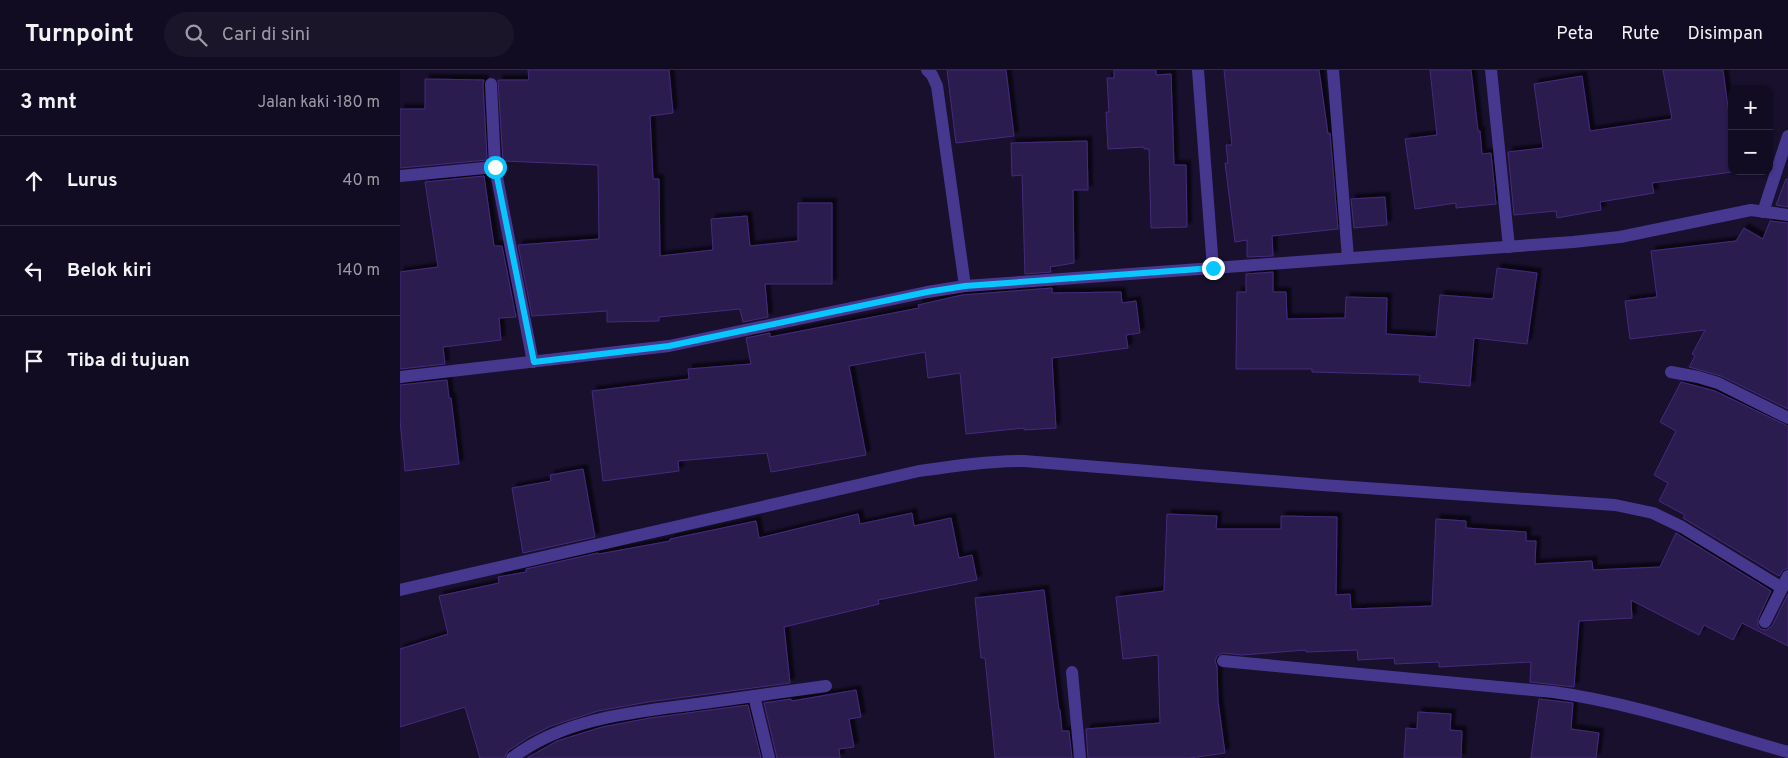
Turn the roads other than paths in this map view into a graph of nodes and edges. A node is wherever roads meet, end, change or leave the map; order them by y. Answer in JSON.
{"nodes":[{"id":1,"x":928,"y":70,"type":"edge"},
{"id":2,"x":1198,"y":70,"type":"edge"},
{"id":3,"x":1334,"y":70,"type":"edge"},
{"id":4,"x":1491,"y":70,"type":"edge"},
{"id":5,"x":491,"y":84,"type":"dead end"},
{"id":6,"x":1788,"y":136,"type":"edge"},
{"id":7,"x":495,"y":167,"type":"junction"},
{"id":8,"x":400,"y":176,"type":"edge"},
{"id":9,"x":1763,"y":212,"type":"junction"},
{"id":10,"x":1788,"y":215,"type":"edge"},
{"id":11,"x":1509,"y":247,"type":"junction"},
{"id":12,"x":1348,"y":258,"type":"junction"},
{"id":13,"x":1213,"y":268,"type":"junction"},
{"id":14,"x":965,"y":286,"type":"junction"},
{"id":15,"x":534,"y":362,"type":"junction"},
{"id":16,"x":1671,"y":372,"type":"dead end"},
{"id":17,"x":400,"y":377,"type":"edge"},
{"id":18,"x":1788,"y":418,"type":"edge"},
{"id":19,"x":1785,"y":582,"type":"edge"},
{"id":20,"x":400,"y":590,"type":"edge"},
{"id":21,"x":1765,"y":622,"type":"dead end"},
{"id":22,"x":1223,"y":661,"type":"dead end"},
{"id":23,"x":1072,"y":672,"type":"dead end"},
{"id":24,"x":826,"y":686,"type":"dead end"},
{"id":25,"x":754,"y":696,"type":"junction"},
{"id":26,"x":1788,"y":752,"type":"edge"},
{"id":27,"x":512,"y":758,"type":"edge"},
{"id":28,"x":769,"y":758,"type":"edge"},
{"id":29,"x":1080,"y":758,"type":"edge"}],
"edges":[{"from":1,"to":14,"type":"street"},
{"from":2,"to":13,"type":"street"},
{"from":3,"to":12,"type":"street"},
{"from":4,"to":11,"type":"street"},
{"from":5,"to":7,"type":"street"},
{"from":6,"to":9,"type":"street"},
{"from":7,"to":8,"type":"street"},
{"from":7,"to":15,"type":"street"},
{"from":9,"to":10,"type":"street"},
{"from":9,"to":11,"type":"street"},
{"from":11,"to":12,"type":"street"},
{"from":12,"to":13,"type":"street"},
{"from":13,"to":14,"type":"street"},
{"from":14,"to":15,"type":"street"},
{"from":15,"to":17,"type":"street"},
{"from":16,"to":18,"type":"street"},
{"from":19,"to":20,"type":"street"},
{"from":19,"to":21,"type":"street"},
{"from":22,"to":26,"type":"street"},
{"from":23,"to":29,"type":"street"},
{"from":24,"to":25,"type":"street"},
{"from":25,"to":27,"type":"street"},
{"from":25,"to":28,"type":"street"}]}
